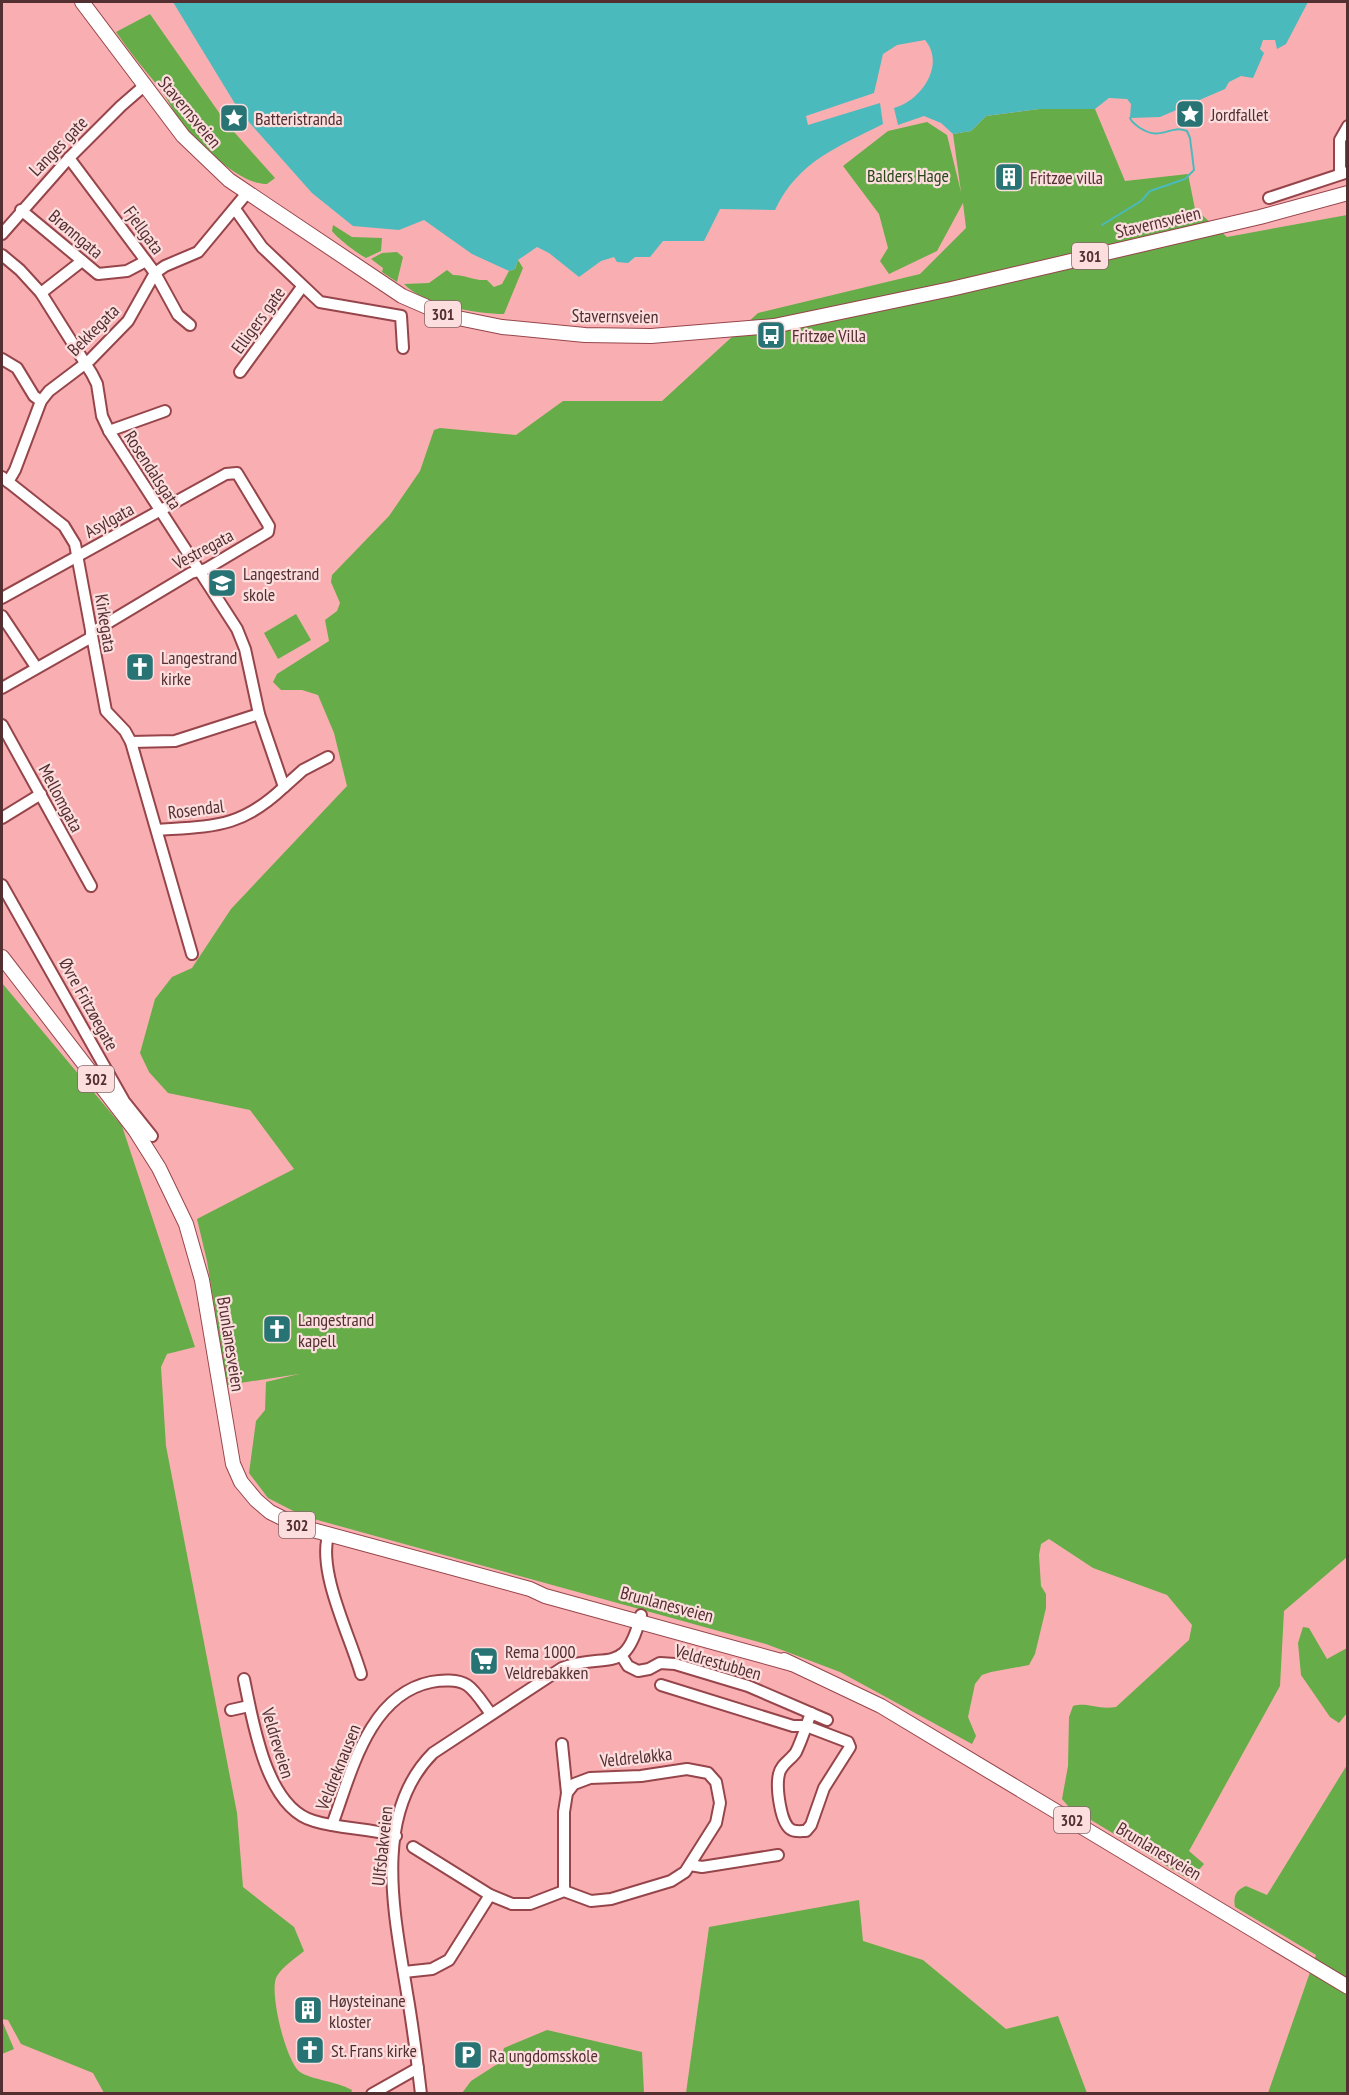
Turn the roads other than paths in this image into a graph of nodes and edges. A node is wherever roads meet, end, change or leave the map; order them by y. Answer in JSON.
{"nodes":[{"id":1,"x":82,"y":2,"type":"edge"},
{"id":2,"x":144,"y":87,"type":"junction"},
{"id":3,"x":1347,"y":126,"type":"edge"},
{"id":4,"x":69,"y":158,"type":"junction"},
{"id":5,"x":1344,"y":173,"type":"edge"},
{"id":6,"x":247,"y":193,"type":"junction"},
{"id":7,"x":1347,"y":193,"type":"edge"},
{"id":8,"x":1269,"y":198,"type":"dead end"},
{"id":9,"x":1347,"y":200,"type":"edge"},
{"id":10,"x":21,"y":210,"type":"junction"},
{"id":11,"x":235,"y":210,"type":"junction"},
{"id":12,"x":1260,"y":217,"type":"junction"},
{"id":13,"x":6,"y":219,"type":"edge"},
{"id":14,"x":2,"y":234,"type":"edge"},
{"id":15,"x":2,"y":255,"type":"edge"},
{"id":16,"x":82,"y":261,"type":"junction"},
{"id":17,"x":146,"y":261,"type":"junction"},
{"id":18,"x":155,"y":273,"type":"junction"},
{"id":19,"x":302,"y":287,"type":"junction"},
{"id":20,"x":41,"y":293,"type":"junction"},
{"id":21,"x":190,"y":325,"type":"dead end"},
{"id":22,"x":403,"y":348,"type":"dead end"},
{"id":23,"x":2,"y":358,"type":"edge"},
{"id":24,"x":86,"y":364,"type":"junction"},
{"id":25,"x":240,"y":372,"type":"dead end"},
{"id":26,"x":41,"y":401,"type":"junction"},
{"id":27,"x":165,"y":411,"type":"dead end"},
{"id":28,"x":109,"y":431,"type":"junction"},
{"id":29,"x":233,"y":472,"type":"joint"},
{"id":30,"x":5,"y":480,"type":"edge"},
{"id":31,"x":160,"y":510,"type":"junction"},
{"id":32,"x":78,"y":556,"type":"junction"},
{"id":33,"x":199,"y":571,"type":"junction"},
{"id":34,"x":2,"y":598,"type":"edge"},
{"id":35,"x":2,"y":616,"type":"edge"},
{"id":36,"x":91,"y":635,"type":"junction"},
{"id":37,"x":36,"y":667,"type":"junction"},
{"id":38,"x":2,"y":688,"type":"edge"},
{"id":39,"x":260,"y":714,"type":"junction"},
{"id":40,"x":2,"y":725,"type":"edge"},
{"id":41,"x":131,"y":742,"type":"junction"},
{"id":42,"x":328,"y":757,"type":"dead end"},
{"id":43,"x":284,"y":787,"type":"junction"},
{"id":44,"x":41,"y":794,"type":"junction"},
{"id":45,"x":2,"y":818,"type":"edge"},
{"id":46,"x":157,"y":830,"type":"junction"},
{"id":47,"x":2,"y":885,"type":"edge"},
{"id":48,"x":91,"y":886,"type":"dead end"},
{"id":49,"x":192,"y":954,"type":"dead end"},
{"id":50,"x":2,"y":957,"type":"edge"},
{"id":51,"x":152,"y":1137,"type":"dead end"},
{"id":52,"x":328,"y":1536,"type":"junction"},
{"id":53,"x":640,"y":1619,"type":"junction"},
{"id":54,"x":621,"y":1655,"type":"junction"},
{"id":55,"x":361,"y":1674,"type":"dead end"},
{"id":56,"x":244,"y":1679,"type":"dead end"},
{"id":57,"x":661,"y":1684,"type":"dead end"},
{"id":58,"x":249,"y":1706,"type":"junction"},
{"id":59,"x":231,"y":1710,"type":"dead end"},
{"id":60,"x":811,"y":1713,"type":"junction"},
{"id":61,"x":491,"y":1714,"type":"junction"},
{"id":62,"x":826,"y":1720,"type":"dead end"},
{"id":63,"x":806,"y":1726,"type":"junction"},
{"id":64,"x":562,"y":1744,"type":"dead end"},
{"id":65,"x":567,"y":1793,"type":"junction"},
{"id":66,"x":332,"y":1825,"type":"junction"},
{"id":67,"x":396,"y":1836,"type":"junction"},
{"id":68,"x":412,"y":1847,"type":"dead end"},
{"id":69,"x":778,"y":1855,"type":"dead end"},
{"id":70,"x":690,"y":1865,"type":"junction"},
{"id":71,"x":564,"y":1891,"type":"junction"},
{"id":72,"x":490,"y":1895,"type":"junction"},
{"id":73,"x":404,"y":1972,"type":"junction"},
{"id":74,"x":1347,"y":1987,"type":"edge"},
{"id":75,"x":418,"y":2068,"type":"junction"},
{"id":76,"x":372,"y":2094,"type":"edge"},
{"id":77,"x":421,"y":2094,"type":"edge"}],
"edges":[{"from":1,"to":2,"type":"main road","name":"Stavernsveien","number":"301"},
{"from":2,"to":4,"type":"street","name":"Langes gate"},
{"from":2,"to":6,"type":"main road","name":"Stavernsveien","number":"301"},
{"from":3,"to":5,"type":"street"},
{"from":4,"to":10,"type":"street","name":"Langes gate"},
{"from":4,"to":17,"type":"street","name":"Fjellgata"},
{"from":5,"to":8,"type":"street"},
{"from":6,"to":11,"type":"street"},
{"from":6,"to":12,"type":"main road","name":"Stavernsveien","number":"301"},
{"from":7,"to":12,"type":"main road","name":"Stavernsveien","number":"301"},
{"from":9,"to":12,"type":"main road","name":"Stavernsveien","number":"301"},
{"from":10,"to":13,"type":"street","name":"Langes gate"},
{"from":10,"to":16,"type":"street","name":"Brønngata"},
{"from":11,"to":18,"type":"street"},
{"from":11,"to":19,"type":"street","name":"Elligers gate"},
{"from":13,"to":14,"type":"street","name":"Langes gate"},
{"from":15,"to":20,"type":"street","name":"Rosendalsgata"},
{"from":16,"to":17,"type":"street","name":"Brønngata"},
{"from":16,"to":20,"type":"street"},
{"from":17,"to":18,"type":"street","name":"Fjellgata"},
{"from":18,"to":21,"type":"street","name":"Fjellgata"},
{"from":18,"to":24,"type":"street","name":"Bekkegata"},
{"from":19,"to":22,"type":"street","name":"Elligers gate"},
{"from":19,"to":25,"type":"street","name":"Elligers gate"},
{"from":20,"to":24,"type":"street","name":"Rosendalsgata"},
{"from":23,"to":26,"type":"street"},
{"from":24,"to":26,"type":"street","name":"Bekkegata"},
{"from":24,"to":28,"type":"street","name":"Rosendalsgata"},
{"from":26,"to":30,"type":"street","name":"Bekkegata"},
{"from":27,"to":28,"type":"street"},
{"from":28,"to":31,"type":"street","name":"Rosendalsgata"},
{"from":29,"to":31,"type":"street","name":"Asylgata"},
{"from":29,"to":33,"type":"street","name":"Vestregata"},
{"from":30,"to":32,"type":"street","name":"Kirkegata"},
{"from":31,"to":32,"type":"street","name":"Asylgata"},
{"from":31,"to":33,"type":"street","name":"Rosendalsgata"},
{"from":32,"to":34,"type":"street","name":"Asylgata"},
{"from":32,"to":36,"type":"street","name":"Kirkegata"},
{"from":33,"to":36,"type":"street","name":"Vestregata"},
{"from":33,"to":39,"type":"street","name":"Rosendalsgata"},
{"from":35,"to":37,"type":"street"},
{"from":36,"to":37,"type":"street","name":"Vestregata"},
{"from":36,"to":41,"type":"street","name":"Kirkegata"},
{"from":37,"to":38,"type":"street","name":"Vestregata"},
{"from":39,"to":41,"type":"street"},
{"from":39,"to":43,"type":"street"},
{"from":40,"to":44,"type":"street","name":"Mellomgata"},
{"from":41,"to":46,"type":"street","name":"Kirkegata"},
{"from":42,"to":43,"type":"street","name":"Rosendal"},
{"from":43,"to":46,"type":"street","name":"Rosendal"},
{"from":44,"to":45,"type":"street"},
{"from":44,"to":48,"type":"street","name":"Mellomgata"},
{"from":46,"to":49,"type":"street","name":"Rosendal"},
{"from":47,"to":51,"type":"street","name":"Øvre Fritzøegate"},
{"from":50,"to":52,"type":"main road","name":"Brunlanesveien","number":"302"},
{"from":52,"to":53,"type":"main road","name":"Brunlanesveien","number":"302"},
{"from":52,"to":55,"type":"street"},
{"from":53,"to":54,"type":"street"},
{"from":53,"to":74,"type":"main road","name":"Brunlanesveien","number":"302"},
{"from":54,"to":60,"type":"street","name":"Veldrestubben"},
{"from":54,"to":61,"type":"street","name":"Ulfsbakveien"},
{"from":56,"to":58,"type":"street","name":"Veldreveien"},
{"from":57,"to":63,"type":"street","name":"Veldrestubben"},
{"from":58,"to":59,"type":"street"},
{"from":58,"to":66,"type":"street","name":"Veldreveien"},
{"from":60,"to":62,"type":"street","name":"Veldrestubben"},
{"from":60,"to":63,"type":"street","name":"Veldrestubben"},
{"from":61,"to":66,"type":"street","name":"Veldreknausen"},
{"from":61,"to":67,"type":"street","name":"Ulfsbakveien"},
{"from":63,"to":63,"type":"street","name":"Veldrestubben"},
{"from":64,"to":65,"type":"street"},
{"from":65,"to":70,"type":"street","name":"Veldreløkka"},
{"from":65,"to":71,"type":"street"},
{"from":66,"to":67,"type":"street","name":"Veldreveien"},
{"from":67,"to":73,"type":"street","name":"Ulfsbakveien"},
{"from":68,"to":72,"type":"street"},
{"from":69,"to":70,"type":"street"},
{"from":70,"to":71,"type":"street","name":"Veldreløkka"},
{"from":71,"to":72,"type":"street"},
{"from":72,"to":73,"type":"street"},
{"from":73,"to":75,"type":"street","name":"Ulfsbakveien"},
{"from":75,"to":76,"type":"street"},
{"from":75,"to":77,"type":"street","name":"Ulfsbakveien"}]}
